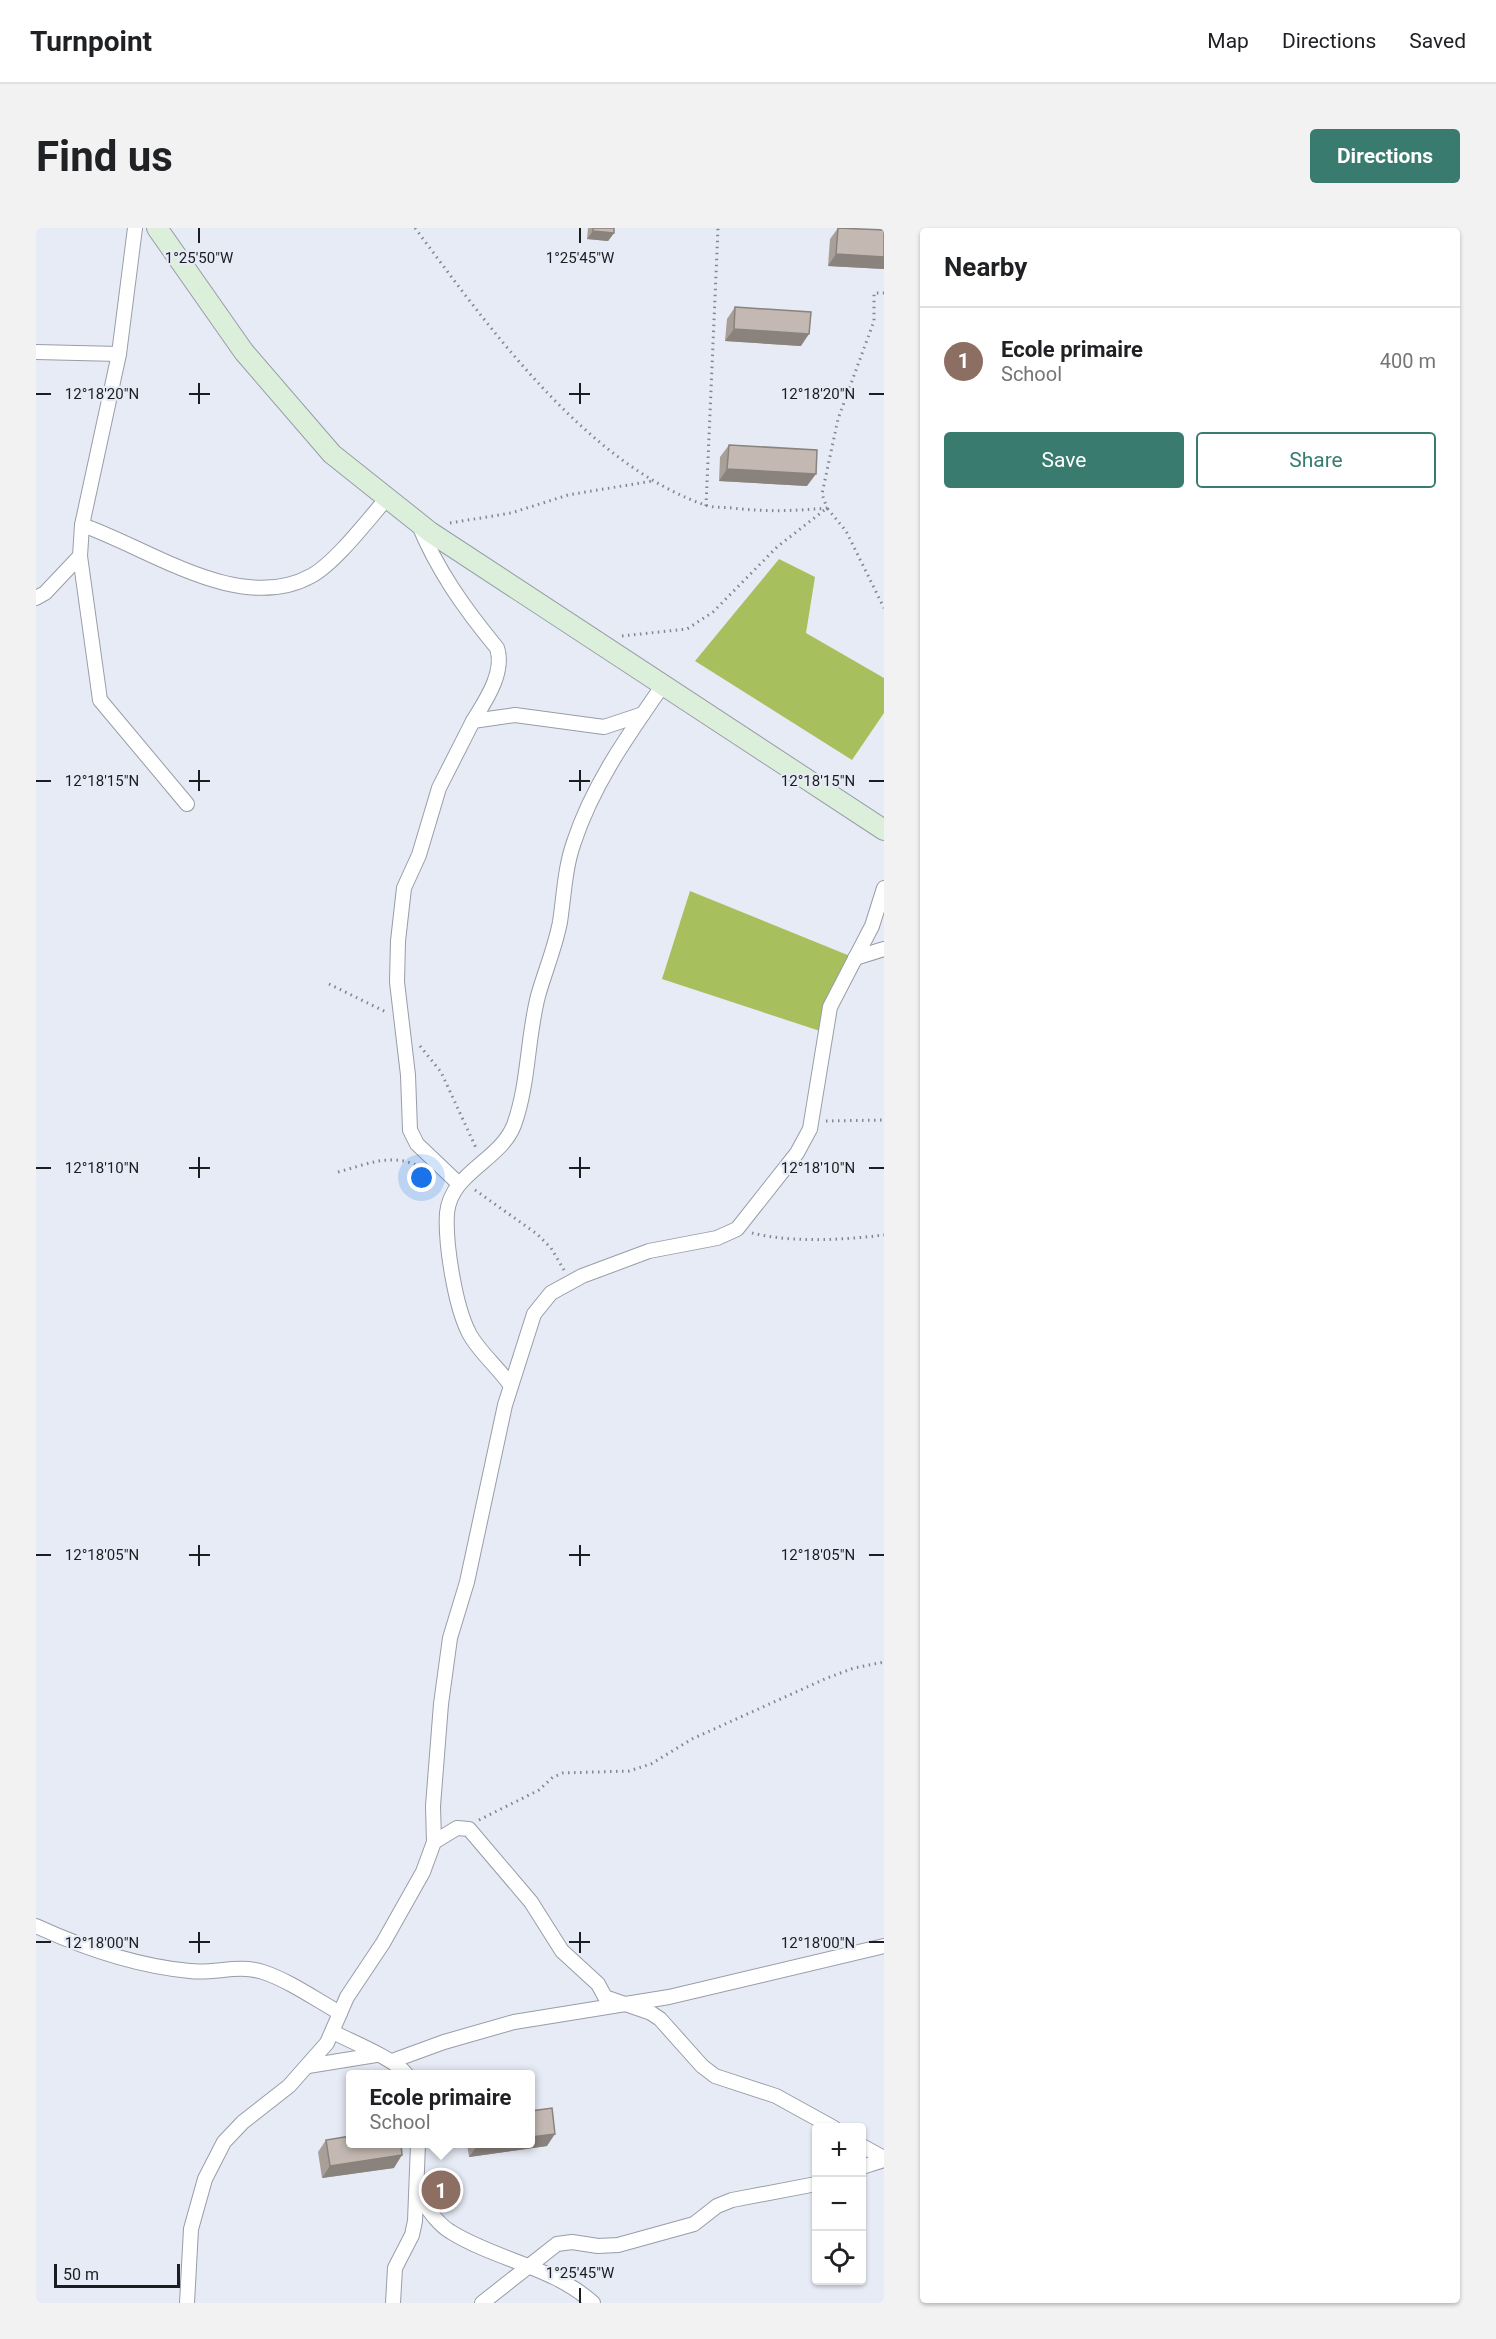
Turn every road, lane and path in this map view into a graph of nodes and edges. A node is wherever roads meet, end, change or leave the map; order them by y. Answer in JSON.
{"nodes":[{"id":1,"x":135,"y":228,"type":"edge"},
{"id":2,"x":157,"y":228,"type":"edge"},
{"id":3,"x":415,"y":228,"type":"edge"},
{"id":4,"x":718,"y":228,"type":"edge"},
{"id":5,"x":884,"y":293,"type":"edge"},
{"id":6,"x":36,"y":352,"type":"edge"},
{"id":7,"x":119,"y":354,"type":"junction"},
{"id":8,"x":654,"y":481,"type":"junction"},
{"id":9,"x":387,"y":498,"type":"junction"},
{"id":10,"x":706,"y":506,"type":"junction"},
{"id":11,"x":827,"y":508,"type":"junction"},
{"id":12,"x":417,"y":522,"type":"junction"},
{"id":13,"x":82,"y":525,"type":"junction"},
{"id":14,"x":80,"y":556,"type":"junction"},
{"id":15,"x":36,"y":598,"type":"edge"},
{"id":16,"x":884,"y":608,"type":"edge"},
{"id":17,"x":594,"y":639,"type":"junction"},
{"id":18,"x":663,"y":685,"type":"junction"},
{"id":19,"x":643,"y":714,"type":"junction"},
{"id":20,"x":473,"y":721,"type":"junction"},
{"id":21,"x":187,"y":804,"type":"dead end"},
{"id":22,"x":884,"y":830,"type":"edge"},
{"id":23,"x":884,"y":888,"type":"edge"},
{"id":24,"x":884,"y":949,"type":"edge"},
{"id":25,"x":855,"y":958,"type":"junction"},
{"id":26,"x":884,"y":1120,"type":"edge"},
{"id":27,"x":812,"y":1121,"type":"junction"},
{"id":28,"x":459,"y":1184,"type":"junction"},
{"id":29,"x":738,"y":1229,"type":"junction"},
{"id":30,"x":884,"y":1235,"type":"edge"},
{"id":31,"x":511,"y":1386,"type":"junction"},
{"id":32,"x":884,"y":1662,"type":"edge"},
{"id":33,"x":465,"y":1826,"type":"junction"},
{"id":34,"x":434,"y":1842,"type":"junction"},
{"id":35,"x":36,"y":1926,"type":"edge"},
{"id":36,"x":884,"y":1946,"type":"edge"},
{"id":37,"x":629,"y":2004,"type":"junction"},
{"id":38,"x":340,"y":2013,"type":"junction"},
{"id":39,"x":333,"y":2032,"type":"junction"},
{"id":40,"x":376,"y":2055,"type":"junction"},
{"id":41,"x":392,"y":2061,"type":"junction"},
{"id":42,"x":308,"y":2066,"type":"junction"},
{"id":43,"x":402,"y":2070,"type":"edge"},
{"id":44,"x":827,"y":2123,"type":"edge"},
{"id":45,"x":418,"y":2148,"type":"edge"},
{"id":46,"x":866,"y":2149,"type":"edge"},
{"id":47,"x":884,"y":2159,"type":"edge"},
{"id":48,"x":866,"y":2165,"type":"edge"},
{"id":49,"x":812,"y":2185,"type":"edge"},
{"id":50,"x":417,"y":2194,"type":"junction"},
{"id":51,"x":529,"y":2269,"type":"junction"},
{"id":52,"x":187,"y":2303,"type":"edge"},
{"id":53,"x":393,"y":2303,"type":"edge"},
{"id":54,"x":482,"y":2303,"type":"edge"},
{"id":55,"x":593,"y":2303,"type":"edge"}],
"edges":[{"from":1,"to":7,"type":"street"},
{"from":2,"to":9,"type":"street"},
{"from":3,"to":8,"type":"path"},
{"from":4,"to":10,"type":"path"},
{"from":5,"to":11,"type":"path"},
{"from":6,"to":7,"type":"street"},
{"from":7,"to":13,"type":"street"},
{"from":8,"to":10,"type":"path"},
{"from":8,"to":12,"type":"path"},
{"from":9,"to":12,"type":"street"},
{"from":9,"to":13,"type":"street"},
{"from":10,"to":11,"type":"path"},
{"from":11,"to":16,"type":"path"},
{"from":11,"to":17,"type":"path"},
{"from":12,"to":17,"type":"street"},
{"from":12,"to":20,"type":"street"},
{"from":13,"to":14,"type":"street"},
{"from":14,"to":15,"type":"street"},
{"from":14,"to":21,"type":"street"},
{"from":17,"to":18,"type":"street"},
{"from":18,"to":19,"type":"street"},
{"from":18,"to":22,"type":"street"},
{"from":19,"to":20,"type":"street"},
{"from":19,"to":28,"type":"street"},
{"from":20,"to":28,"type":"street"},
{"from":23,"to":25,"type":"street"},
{"from":24,"to":25,"type":"street"},
{"from":25,"to":27,"type":"street"},
{"from":26,"to":27,"type":"path"},
{"from":27,"to":29,"type":"street"},
{"from":28,"to":31,"type":"street"},
{"from":29,"to":30,"type":"path"},
{"from":29,"to":31,"type":"street"},
{"from":31,"to":34,"type":"street"},
{"from":32,"to":33,"type":"path"},
{"from":33,"to":34,"type":"street"},
{"from":33,"to":37,"type":"street"},
{"from":34,"to":38,"type":"street"},
{"from":35,"to":38,"type":"street"},
{"from":36,"to":37,"type":"street"},
{"from":37,"to":41,"type":"street"},
{"from":37,"to":44,"type":"street"},
{"from":38,"to":39,"type":"street"},
{"from":39,"to":40,"type":"street"},
{"from":39,"to":42,"type":"street"},
{"from":40,"to":41,"type":"street"},
{"from":40,"to":42,"type":"street"},
{"from":41,"to":43,"type":"street"},
{"from":42,"to":52,"type":"street"},
{"from":45,"to":50,"type":"street"},
{"from":46,"to":47,"type":"street"},
{"from":47,"to":48,"type":"street"},
{"from":49,"to":51,"type":"street"},
{"from":50,"to":51,"type":"street"},
{"from":50,"to":53,"type":"street"},
{"from":51,"to":54,"type":"street"},
{"from":51,"to":55,"type":"street"}]}
